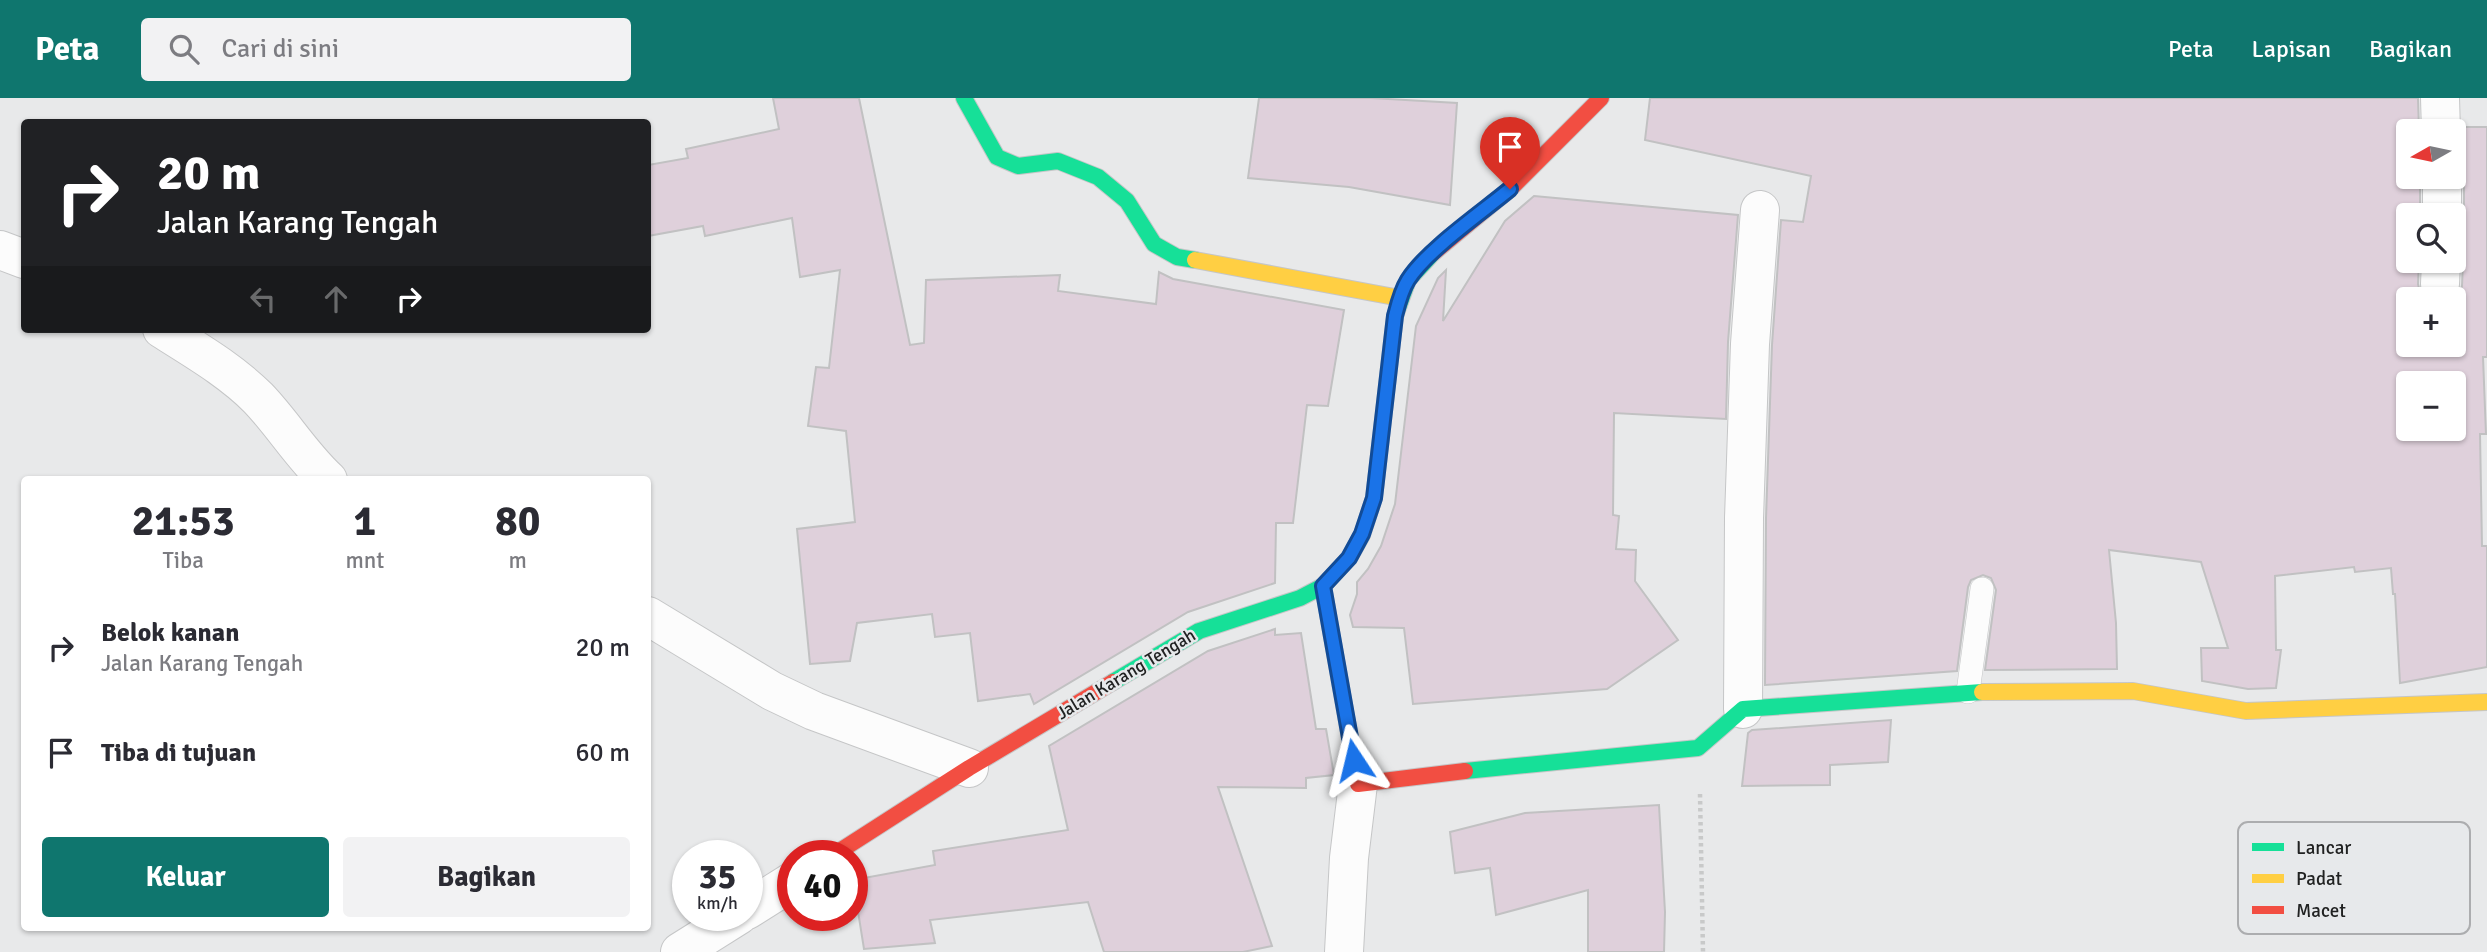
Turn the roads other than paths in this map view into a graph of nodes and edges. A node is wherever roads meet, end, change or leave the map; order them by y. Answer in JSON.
{"nodes":[{"id":1,"x":964,"y":98,"type":"edge"},
{"id":2,"x":1601,"y":98,"type":"edge"},
{"id":3,"x":2440,"y":98,"type":"edge"},
{"id":4,"x":2441,"y":119,"type":"edge"},
{"id":5,"x":1760,"y":210,"type":"dead end"},
{"id":6,"x":0,"y":250,"type":"edge"},
{"id":7,"x":21,"y":258,"type":"edge"},
{"id":8,"x":1400,"y":298,"type":"junction"},
{"id":9,"x":168,"y":333,"type":"edge"},
{"id":10,"x":324,"y":476,"type":"edge"},
{"id":11,"x":1323,"y":586,"type":"junction"},
{"id":12,"x":1982,"y":590,"type":"dead end"},
{"id":13,"x":651,"y":618,"type":"edge"},
{"id":14,"x":1968,"y":692,"type":"junction"},
{"id":15,"x":2487,"y":702,"type":"edge"},
{"id":16,"x":1743,"y":709,"type":"junction"},
{"id":17,"x":969,"y":768,"type":"junction"},
{"id":18,"x":1358,"y":784,"type":"junction"},
{"id":19,"x":857,"y":840,"type":"edge"},
{"id":20,"x":715,"y":931,"type":"edge"},
{"id":21,"x":686,"y":951,"type":"edge"},
{"id":22,"x":1345,"y":952,"type":"edge"}],
"edges":[{"from":1,"to":8,"type":"street"},
{"from":2,"to":8,"type":"street","name":"Jalan Karang Tengah"},
{"from":3,"to":4,"type":"street"},
{"from":5,"to":16,"type":"street"},
{"from":6,"to":7,"type":"street"},
{"from":8,"to":11,"type":"street","name":"Jalan Karang Tengah"},
{"from":9,"to":10,"type":"street"},
{"from":11,"to":17,"type":"street","name":"Jalan Karang Tengah"},
{"from":11,"to":18,"type":"street"},
{"from":12,"to":14,"type":"lane"},
{"from":13,"to":17,"type":"street"},
{"from":14,"to":15,"type":"street"},
{"from":14,"to":16,"type":"street"},
{"from":16,"to":18,"type":"street"},
{"from":17,"to":19,"type":"street","name":"Jalan Karang Tengah"},
{"from":18,"to":22,"type":"street"},
{"from":20,"to":21,"type":"street"}]}
